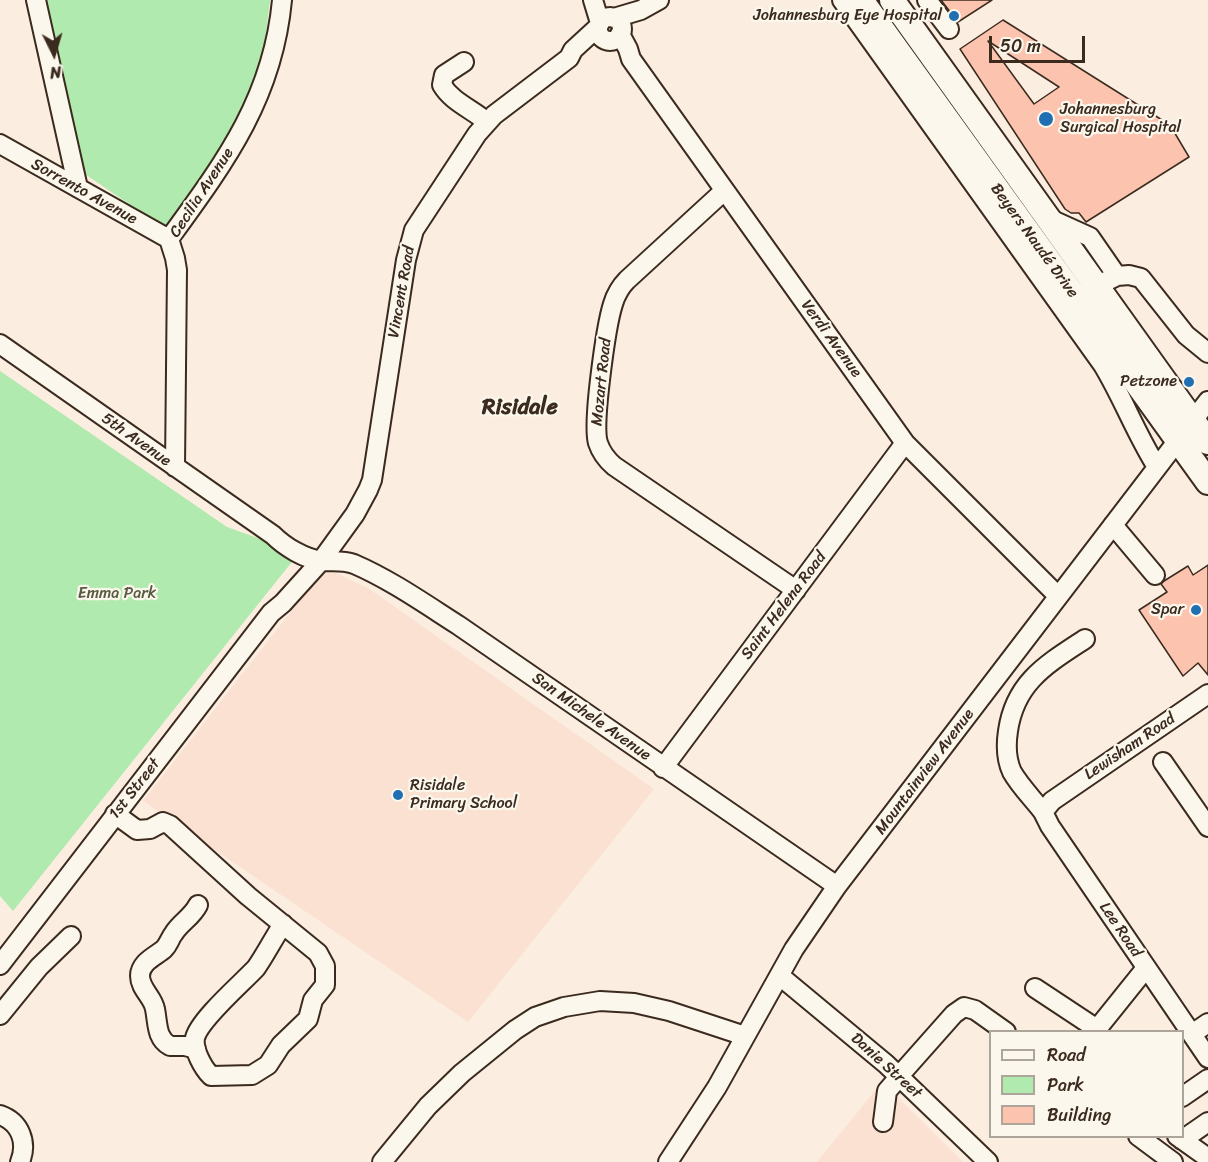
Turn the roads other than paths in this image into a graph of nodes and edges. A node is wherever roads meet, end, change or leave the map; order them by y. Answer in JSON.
{"nodes":[{"id":1,"x":36,"y":0,"type":"edge"},
{"id":2,"x":282,"y":0,"type":"edge"},
{"id":3,"x":594,"y":0,"type":"edge"},
{"id":4,"x":659,"y":0,"type":"edge"},
{"id":5,"x":842,"y":0,"type":"edge"},
{"id":6,"x":861,"y":0,"type":"edge"},
{"id":7,"x":892,"y":0,"type":"edge"},
{"id":8,"x":927,"y":0,"type":"edge"},
{"id":9,"x":610,"y":29,"type":"junction"},
{"id":10,"x":949,"y":29,"type":"dead end"},
{"id":11,"x":464,"y":62,"type":"dead end"},
{"id":12,"x":487,"y":122,"type":"junction"},
{"id":13,"x":0,"y":144,"type":"edge"},
{"id":14,"x":78,"y":188,"type":"junction"},
{"id":15,"x":724,"y":191,"type":"junction"},
{"id":16,"x":169,"y":239,"type":"junction"},
{"id":17,"x":1107,"y":281,"type":"junction"},
{"id":18,"x":0,"y":344,"type":"edge"},
{"id":19,"x":1208,"y":353,"type":"edge"},
{"id":20,"x":1208,"y":401,"type":"edge"},
{"id":21,"x":1193,"y":420,"type":"junction"},
{"id":22,"x":1178,"y":441,"type":"junction"},
{"id":23,"x":1208,"y":442,"type":"edge"},
{"id":24,"x":905,"y":443,"type":"junction"},
{"id":25,"x":175,"y":467,"type":"junction"},
{"id":26,"x":1157,"y":467,"type":"junction"},
{"id":27,"x":1208,"y":482,"type":"edge"},
{"id":28,"x":1113,"y":525,"type":"junction"},
{"id":29,"x":273,"y":535,"type":"joint"},
{"id":30,"x":325,"y":553,"type":"junction"},
{"id":31,"x":1155,"y":575,"type":"dead end"},
{"id":32,"x":796,"y":590,"type":"junction"},
{"id":33,"x":1058,"y":596,"type":"junction"},
{"id":34,"x":1085,"y":639,"type":"dead end"},
{"id":35,"x":1208,"y":694,"type":"edge"},
{"id":36,"x":1163,"y":762,"type":"dead end"},
{"id":37,"x":663,"y":768,"type":"junction"},
{"id":38,"x":1048,"y":806,"type":"junction"},
{"id":39,"x":115,"y":814,"type":"junction"},
{"id":40,"x":1208,"y":826,"type":"edge"},
{"id":41,"x":837,"y":886,"type":"junction"},
{"id":42,"x":198,"y":905,"type":"dead end"},
{"id":43,"x":283,"y":924,"type":"junction"},
{"id":44,"x":71,"y":936,"type":"dead end"},
{"id":45,"x":0,"y":965,"type":"edge"},
{"id":46,"x":1146,"y":968,"type":"junction"},
{"id":47,"x":780,"y":976,"type":"junction"},
{"id":48,"x":1035,"y":988,"type":"dead end"},
{"id":49,"x":0,"y":1015,"type":"edge"},
{"id":50,"x":1208,"y":1023,"type":"edge"},
{"id":51,"x":1003,"y":1030,"type":"edge"},
{"id":52,"x":1099,"y":1030,"type":"edge"},
{"id":53,"x":1192,"y":1034,"type":"junction"},
{"id":54,"x":745,"y":1036,"type":"junction"},
{"id":55,"x":196,"y":1049,"type":"junction"},
{"id":56,"x":1208,"y":1058,"type":"edge"},
{"id":57,"x":899,"y":1076,"type":"junction"},
{"id":58,"x":1208,"y":1079,"type":"edge"},
{"id":59,"x":1184,"y":1096,"type":"edge"},
{"id":60,"x":0,"y":1115,"type":"edge"},
{"id":61,"x":882,"y":1122,"type":"dead end"},
{"id":62,"x":1208,"y":1122,"type":"edge"},
{"id":63,"x":1184,"y":1136,"type":"edge"},
{"id":64,"x":1139,"y":1138,"type":"edge"},
{"id":65,"x":1180,"y":1138,"type":"edge"},
{"id":66,"x":1208,"y":1158,"type":"edge"},
{"id":67,"x":20,"y":1162,"type":"edge"},
{"id":68,"x":382,"y":1162,"type":"edge"},
{"id":69,"x":668,"y":1162,"type":"edge"},
{"id":70,"x":988,"y":1162,"type":"edge"},
{"id":71,"x":1173,"y":1162,"type":"edge"}],
"edges":[{"from":1,"to":14,"type":"street"},
{"from":2,"to":16,"type":"street","name":"Cecilia Avenue"},
{"from":3,"to":9,"type":"street","name":"Verdi Avenue"},
{"from":4,"to":9,"type":"street","name":"Vincent Road"},
{"from":5,"to":26,"type":"street","name":"Beyers Naudé Drive"},
{"from":6,"to":22,"type":"main road","name":"Beyers Naudé Drive"},
{"from":7,"to":17,"type":"main road","name":"Beyers Naudé Drive"},
{"from":8,"to":10,"type":"street"},
{"from":9,"to":12,"type":"street","name":"Vincent Road"},
{"from":9,"to":15,"type":"street","name":"Verdi Avenue"},
{"from":11,"to":12,"type":"street"},
{"from":12,"to":30,"type":"street","name":"Vincent Road"},
{"from":13,"to":14,"type":"street","name":"Sorrento Avenue"},
{"from":14,"to":16,"type":"street","name":"Sorrento Avenue"},
{"from":15,"to":24,"type":"street","name":"Verdi Avenue"},
{"from":15,"to":32,"type":"street","name":"Mozart Road"},
{"from":16,"to":25,"type":"street","name":"Cecilia Avenue"},
{"from":17,"to":19,"type":"street"},
{"from":17,"to":21,"type":"main road","name":"Beyers Naudé Drive"},
{"from":18,"to":25,"type":"street","name":"5th Avenue"},
{"from":20,"to":21,"type":"street","name":"Mountainview Avenue"},
{"from":21,"to":22,"type":"street","name":"Mountainview Avenue"},
{"from":21,"to":23,"type":"main road","name":"Beyers Naudé Drive"},
{"from":22,"to":26,"type":"street","name":"Mountainview Avenue"},
{"from":22,"to":27,"type":"main road","name":"Beyers Naudé Drive"},
{"from":24,"to":32,"type":"street","name":"Saint Helena Road"},
{"from":24,"to":33,"type":"street","name":"Verdi Avenue"},
{"from":25,"to":29,"type":"street","name":"5th Avenue"},
{"from":26,"to":28,"type":"street","name":"Mountainview Avenue"},
{"from":28,"to":31,"type":"street"},
{"from":28,"to":33,"type":"street","name":"Mountainview Avenue"},
{"from":29,"to":30,"type":"street","name":"San Michele Avenue"},
{"from":30,"to":37,"type":"street","name":"San Michele Avenue"},
{"from":30,"to":39,"type":"street","name":"1st Street"},
{"from":32,"to":37,"type":"street","name":"Saint Helena Road"},
{"from":33,"to":41,"type":"street","name":"Mountainview Avenue"},
{"from":34,"to":38,"type":"street","name":"Lee Road"},
{"from":35,"to":38,"type":"street","name":"Lewisham Road"},
{"from":36,"to":40,"type":"street"},
{"from":37,"to":41,"type":"street","name":"San Michele Avenue"},
{"from":38,"to":46,"type":"street","name":"Lee Road"},
{"from":39,"to":43,"type":"street"},
{"from":39,"to":45,"type":"street","name":"1st Street"},
{"from":41,"to":47,"type":"street","name":"Mountainview Avenue"},
{"from":42,"to":55,"type":"street"},
{"from":43,"to":55,"type":"street"},
{"from":43,"to":55,"type":"street"},
{"from":44,"to":49,"type":"street"},
{"from":46,"to":52,"type":"street"},
{"from":46,"to":53,"type":"street","name":"Lee Road"},
{"from":47,"to":54,"type":"street","name":"Mountainview Avenue"},
{"from":47,"to":57,"type":"street","name":"Danie Street"},
{"from":48,"to":52,"type":"street"},
{"from":50,"to":53,"type":"street"},
{"from":51,"to":57,"type":"street"},
{"from":53,"to":56,"type":"street","name":"Lee Road"},
{"from":54,"to":68,"type":"street"},
{"from":54,"to":69,"type":"street","name":"Mountainview Avenue"},
{"from":57,"to":61,"type":"street"},
{"from":57,"to":70,"type":"street","name":"Danie Street"},
{"from":58,"to":59,"type":"street"},
{"from":60,"to":67,"type":"street"},
{"from":62,"to":63,"type":"street"},
{"from":64,"to":71,"type":"street"},
{"from":65,"to":66,"type":"street"}]}
